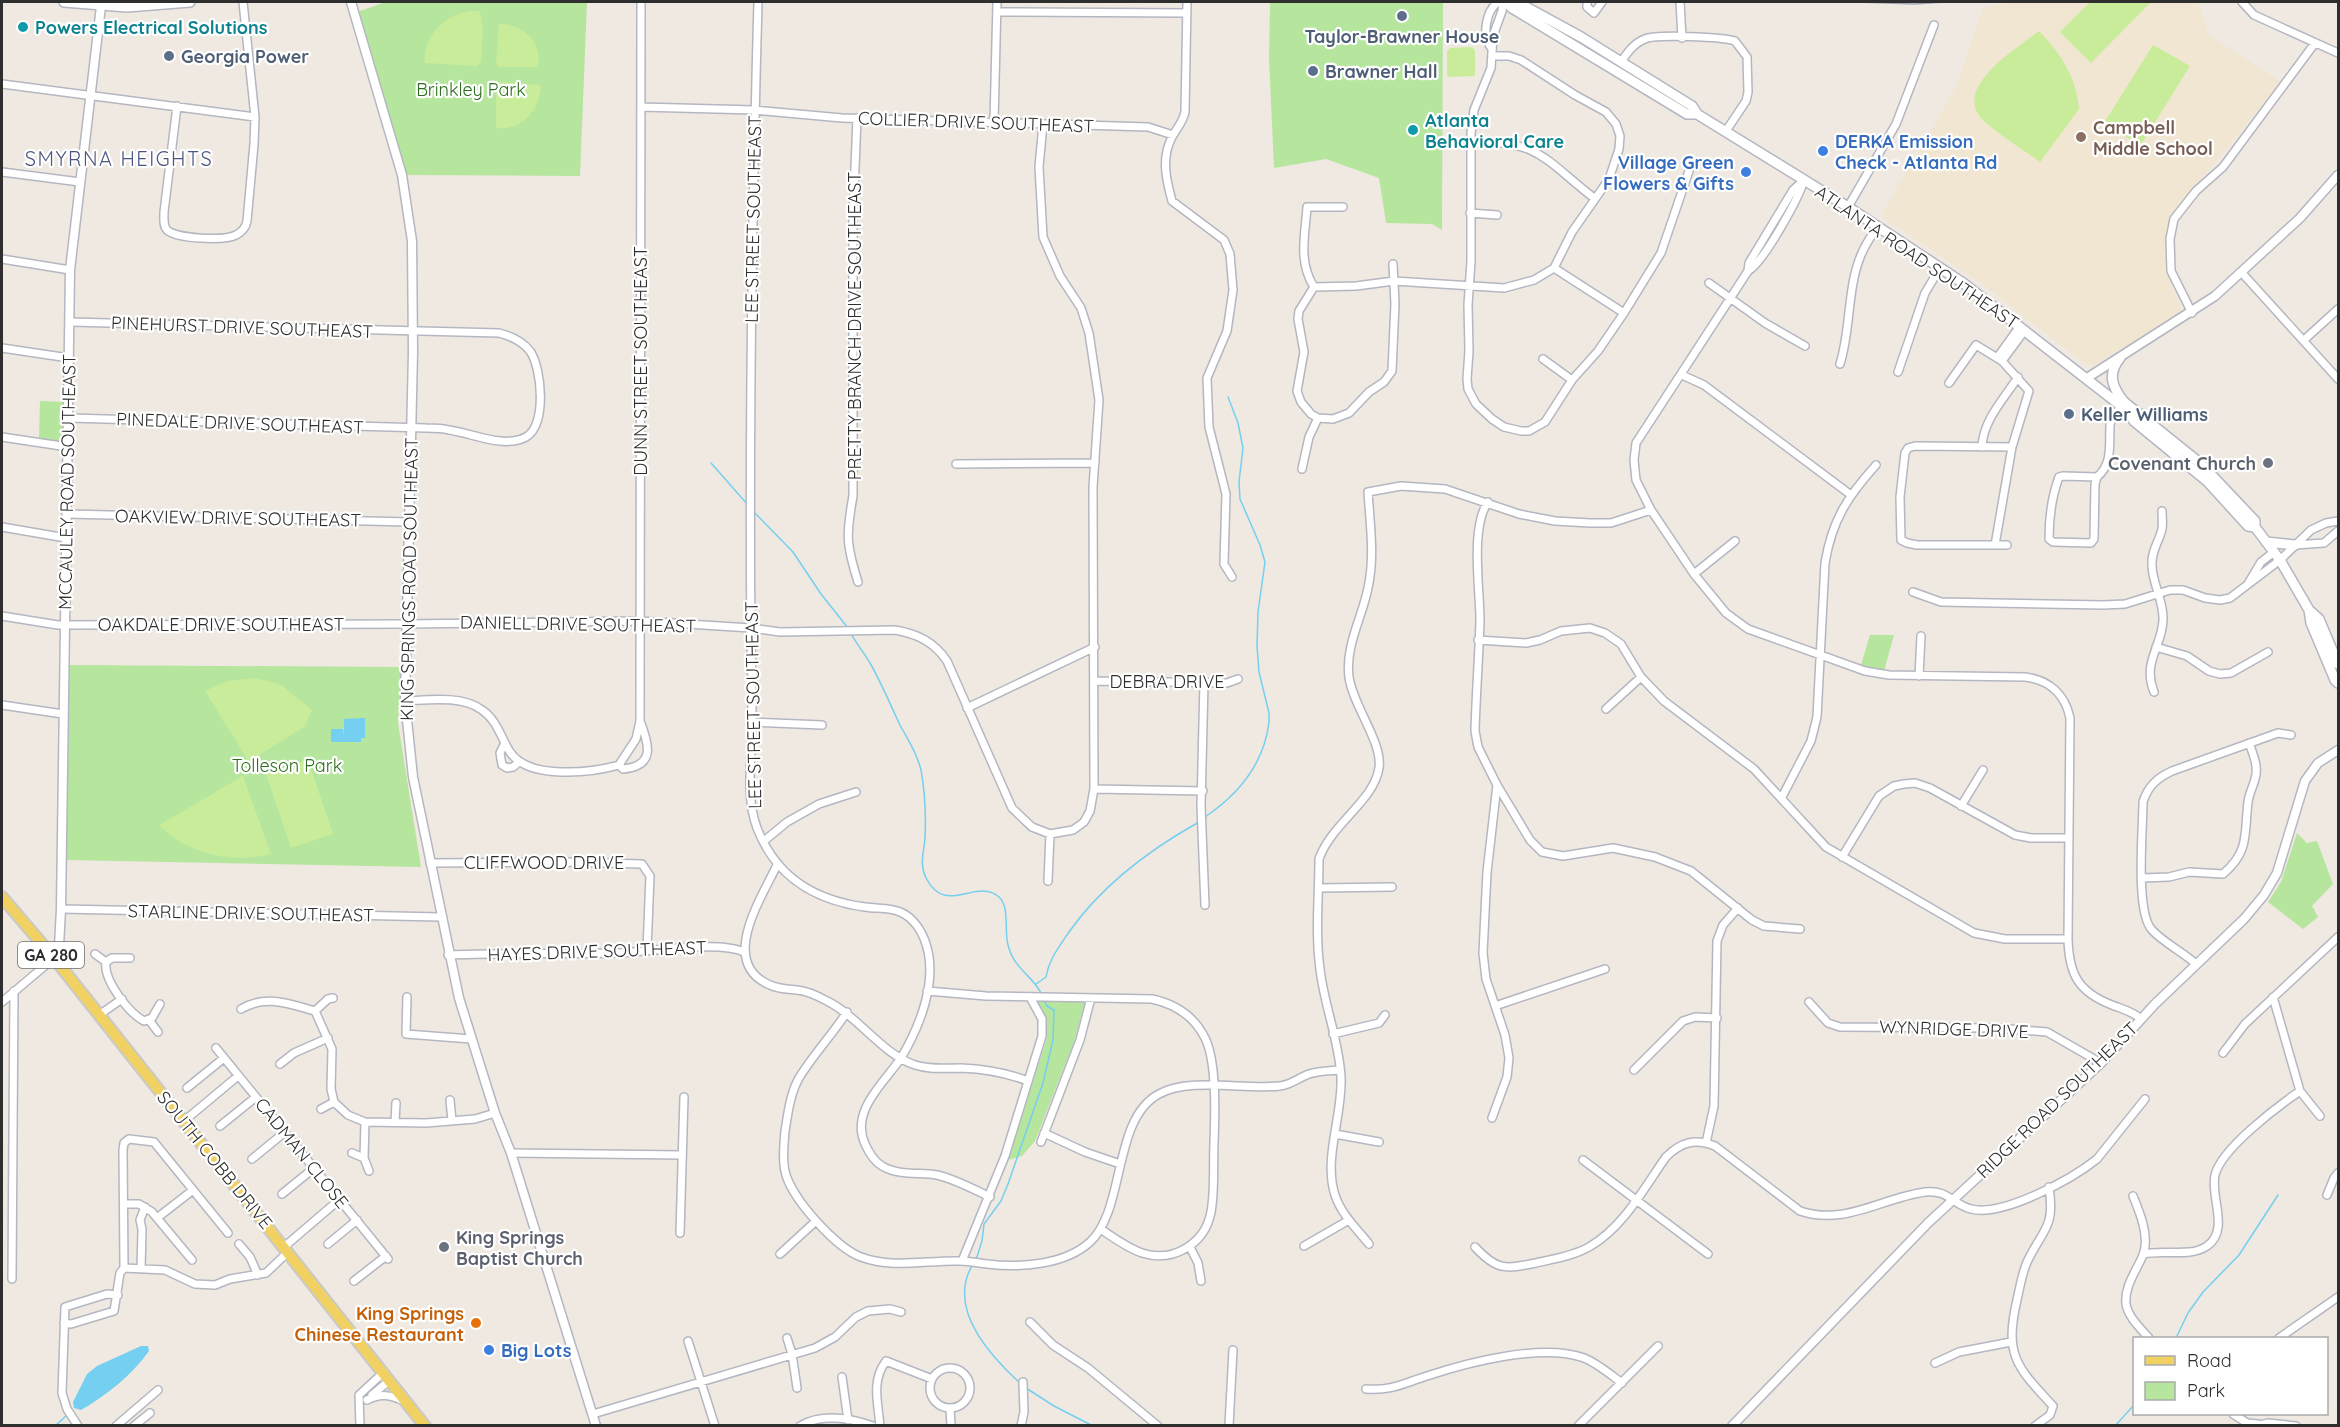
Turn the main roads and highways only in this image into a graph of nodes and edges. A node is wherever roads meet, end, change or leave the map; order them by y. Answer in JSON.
{"nodes":[{"id":1,"x":64,"y":2,"type":"edge"},
{"id":2,"x":190,"y":2,"type":"edge"},
{"id":3,"x":1502,"y":2,"type":"edge"},
{"id":4,"x":1517,"y":2,"type":"edge"},
{"id":5,"x":101,"y":4,"type":"edge"},
{"id":6,"x":1697,"y":114,"type":"junction"},
{"id":7,"x":2120,"y":358,"type":"road end"},
{"id":8,"x":2125,"y":409,"type":"junction"},
{"id":9,"x":2140,"y":414,"type":"junction"},
{"id":10,"x":2255,"y":527,"type":"junction"},
{"id":11,"x":2266,"y":542,"type":"junction"},
{"id":12,"x":2295,"y":545,"type":"road end"},
{"id":13,"x":2309,"y":610,"type":"junction"},
{"id":14,"x":2338,"y":664,"type":"edge"},
{"id":15,"x":2338,"y":683,"type":"edge"},
{"id":16,"x":2,"y":897,"type":"edge"},
{"id":17,"x":425,"y":1425,"type":"edge"}],
"edges":[{"from":1,"to":5,"type":"main road"},
{"from":2,"to":5,"type":"main road"},
{"from":3,"to":6,"type":"main road","name":"ATLANTA ROAD SOUTHEAST"},
{"from":4,"to":6,"type":"main road","name":"ATLANTA ROAD SOUTHEAST"},
{"from":6,"to":8,"type":"main road","name":"ATLANTA ROAD SOUTHEAST"},
{"from":7,"to":9,"type":"main road"},
{"from":8,"to":9,"type":"main road","name":"ATLANTA ROAD SOUTHEAST"},
{"from":8,"to":10,"type":"main road","name":"ATLANTA ROAD SOUTHEAST"},
{"from":9,"to":10,"type":"main road","name":"ATLANTA ROAD SOUTHEAST"},
{"from":10,"to":11,"type":"main road","name":"ATLANTA ROAD SOUTHEAST"},
{"from":11,"to":12,"type":"main road"},
{"from":11,"to":13,"type":"main road","name":"ATLANTA ROAD SOUTHEAST"},
{"from":13,"to":14,"type":"main road","name":"ATLANTA ROAD SOUTHEAST"},
{"from":13,"to":15,"type":"main road","name":"ATLANTA ROAD SOUTHEAST"},
{"from":16,"to":17,"type":"main road","name":"SOUTH COBB DRIVE","number":"GA 280"}]}
